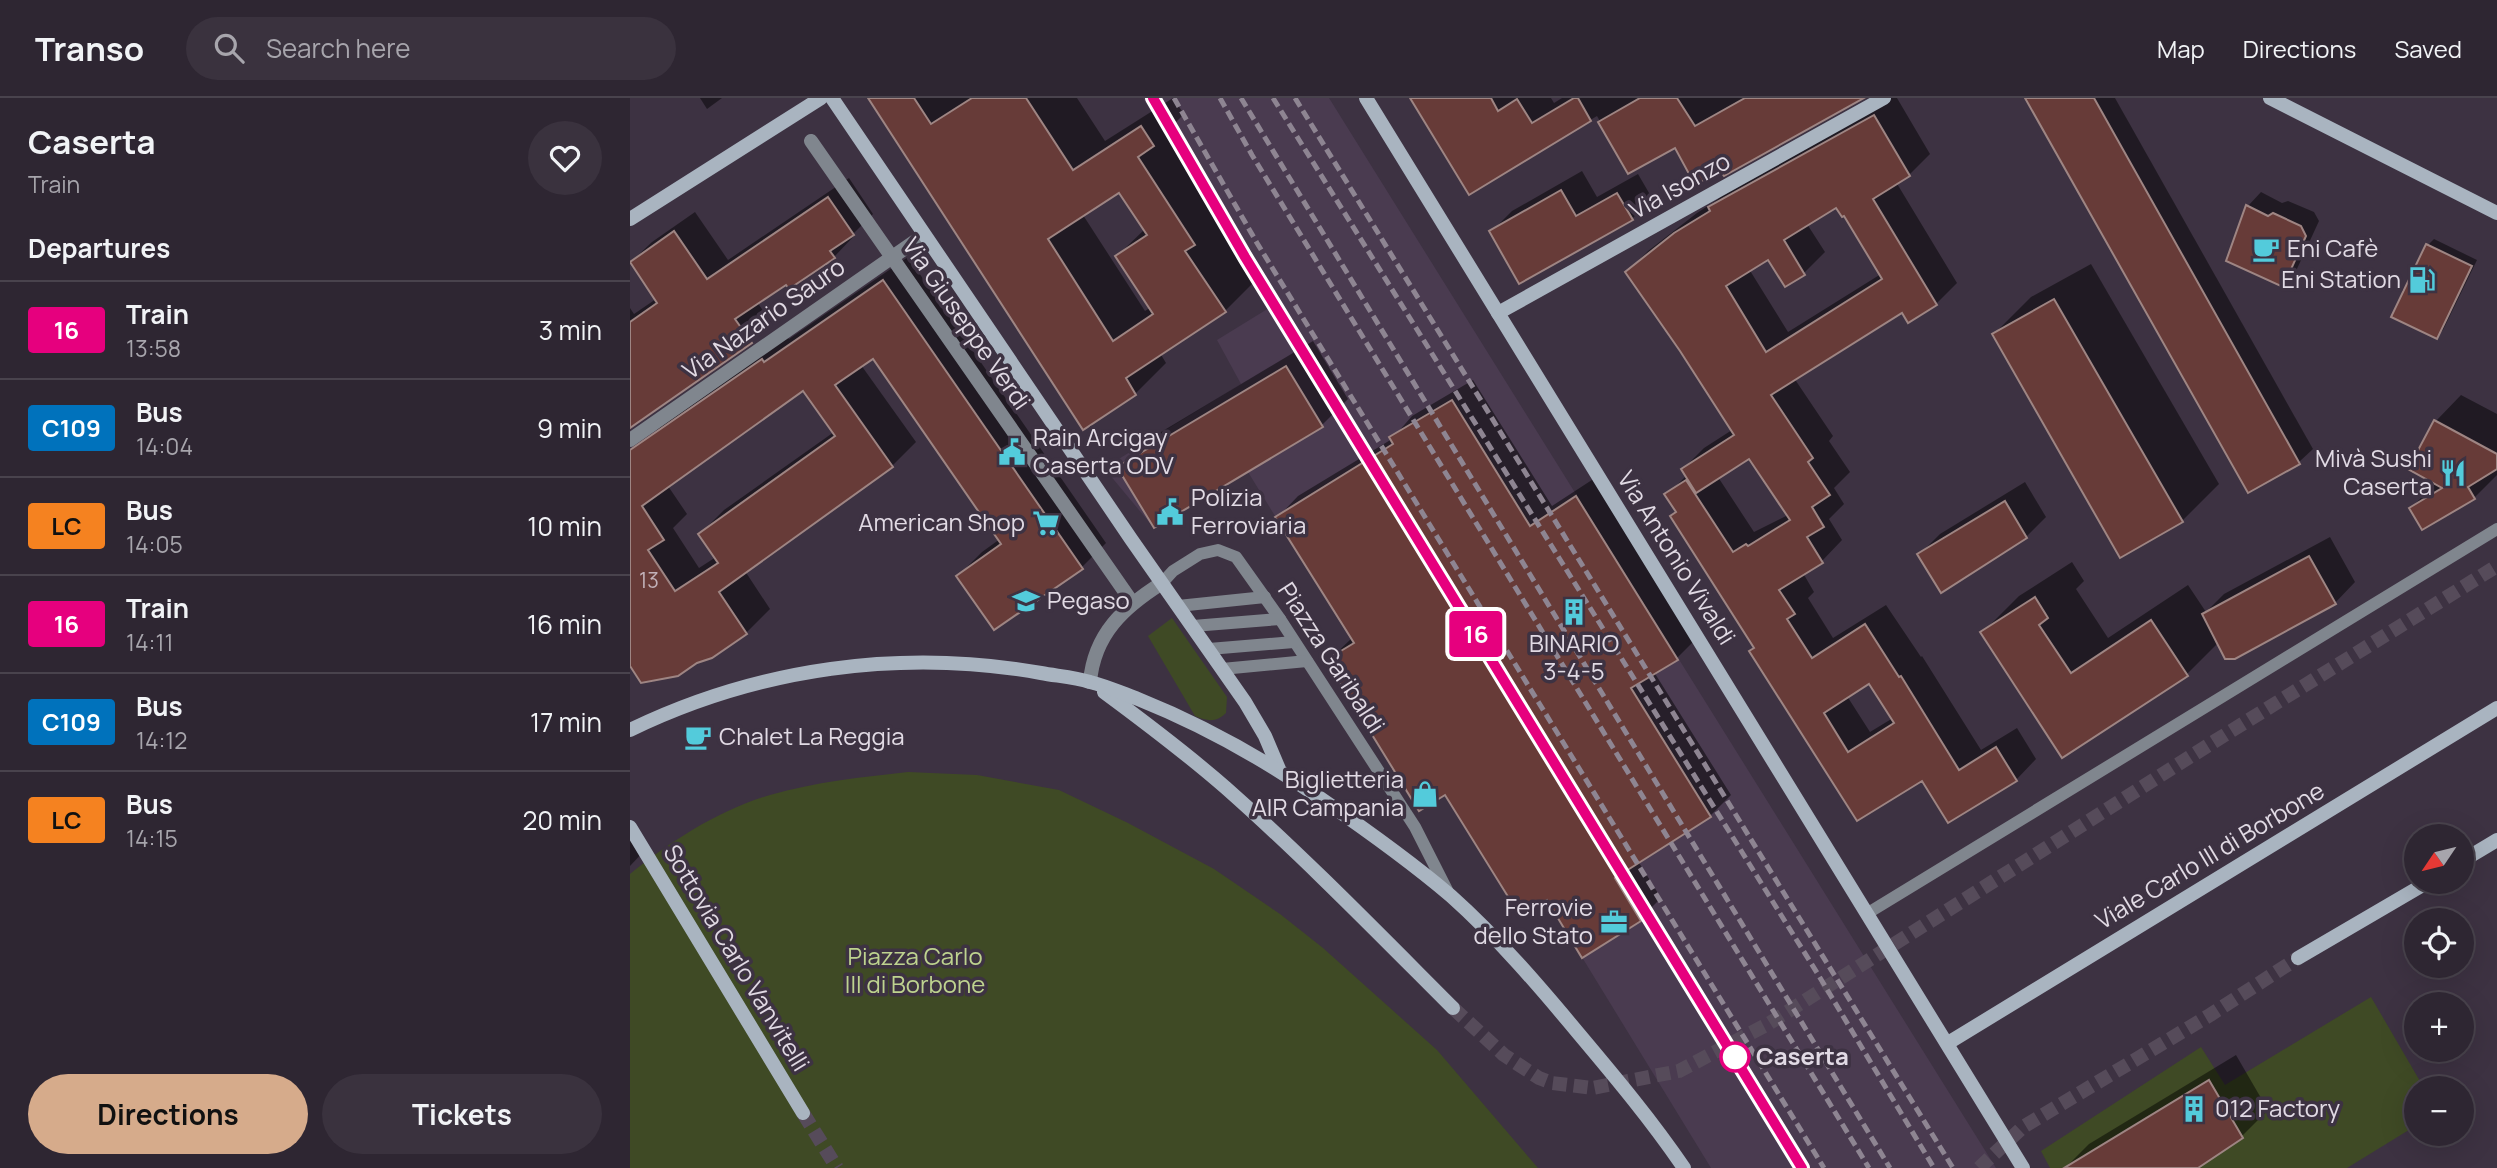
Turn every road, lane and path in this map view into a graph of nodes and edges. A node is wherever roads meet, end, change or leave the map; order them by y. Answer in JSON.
{"nodes":[{"id":1,"x":821,"y":98,"type":"edge"},
{"id":2,"x":832,"y":98,"type":"edge"},
{"id":3,"x":1366,"y":98,"type":"edge"},
{"id":4,"x":1884,"y":98,"type":"edge"},
{"id":5,"x":2270,"y":98,"type":"edge"},
{"id":6,"x":811,"y":141,"type":"dead end"},
{"id":7,"x":2497,"y":213,"type":"edge"},
{"id":8,"x":630,"y":219,"type":"edge"},
{"id":9,"x":924,"y":235,"type":"junction"},
{"id":10,"x":891,"y":258,"type":"junction"},
{"id":11,"x":1499,"y":313,"type":"junction"},
{"id":12,"x":630,"y":440,"type":"edge"},
{"id":13,"x":2497,"y":528,"type":"edge"},
{"id":14,"x":1162,"y":583,"type":"junction"},
{"id":15,"x":1265,"y":597,"type":"junction"},
{"id":16,"x":1132,"y":602,"type":"junction"},
{"id":17,"x":1178,"y":606,"type":"junction"},
{"id":18,"x":1280,"y":619,"type":"junction"},
{"id":19,"x":1193,"y":626,"type":"junction"},
{"id":20,"x":1294,"y":642,"type":"junction"},
{"id":21,"x":1209,"y":649,"type":"junction"},
{"id":22,"x":1307,"y":661,"type":"junction"},
{"id":23,"x":1222,"y":669,"type":"junction"},
{"id":24,"x":1090,"y":681,"type":"junction"},
{"id":25,"x":2497,"y":708,"type":"edge"},
{"id":26,"x":630,"y":730,"type":"edge"},
{"id":27,"x":1279,"y":769,"type":"junction"},
{"id":28,"x":630,"y":827,"type":"edge"},
{"id":29,"x":2497,"y":840,"type":"edge"},
{"id":30,"x":2474,"y":854,"type":"edge"},
{"id":31,"x":2407,"y":894,"type":"edge"},
{"id":32,"x":1450,"y":895,"type":"junction"},
{"id":33,"x":1868,"y":914,"type":"junction"},
{"id":34,"x":2298,"y":958,"type":"tunnel mouth"},
{"id":35,"x":1453,"y":1008,"type":"tunnel mouth"},
{"id":36,"x":1948,"y":1043,"type":"junction"},
{"id":37,"x":803,"y":1112,"type":"tunnel mouth"},
{"id":38,"x":1684,"y":1168,"type":"edge"},
{"id":39,"x":2023,"y":1168,"type":"edge"}],
"edges":[{"from":1,"to":8,"type":"main road"},
{"from":2,"to":9,"type":"main road","name":"Via Giuseppe Verdi"},
{"from":3,"to":11,"type":"main road","name":"Via Antonio Vivaldi"},
{"from":4,"to":11,"type":"main road","name":"Via Isonzo"},
{"from":5,"to":7,"type":"main road"},
{"from":6,"to":10,"type":"street","name":"Via Giuseppe Verdi"},
{"from":9,"to":10,"type":"street","name":"Via Nazario Sauro"},
{"from":9,"to":14,"type":"main road","name":"Via Giuseppe Verdi"},
{"from":10,"to":12,"type":"street","name":"Via Nazario Sauro"},
{"from":10,"to":16,"type":"street","name":"Via Giuseppe Verdi"},
{"from":11,"to":33,"type":"main road","name":"Via Antonio Vivaldi"},
{"from":13,"to":33,"type":"lane"},
{"from":14,"to":15,"type":"lane","name":"Piazza Garibaldi"},
{"from":14,"to":16,"type":"street","name":"Piazza Garibaldi"},
{"from":14,"to":17,"type":"main road"},
{"from":15,"to":17,"type":"lane"},
{"from":15,"to":18,"type":"lane","name":"Piazza Garibaldi"},
{"from":16,"to":24,"type":"street","name":"Piazza Garibaldi"},
{"from":17,"to":19,"type":"main road"},
{"from":18,"to":19,"type":"lane"},
{"from":18,"to":20,"type":"lane","name":"Piazza Garibaldi"},
{"from":19,"to":21,"type":"main road"},
{"from":20,"to":21,"type":"lane"},
{"from":20,"to":22,"type":"lane","name":"Piazza Garibaldi"},
{"from":21,"to":23,"type":"main road"},
{"from":22,"to":23,"type":"lane"},
{"from":22,"to":32,"type":"lane","name":"Piazza Garibaldi"},
{"from":23,"to":27,"type":"main road"},
{"from":24,"to":26,"type":"main road"},
{"from":24,"to":27,"type":"main road","name":"Piazza Garibaldi"},
{"from":24,"to":35,"type":"main road"},
{"from":25,"to":36,"type":"main road","name":"Viale Carlo III di Borbone"},
{"from":27,"to":32,"type":"main road","name":"Piazza Garibaldi"},
{"from":28,"to":37,"type":"main road","name":"Sottovia Carlo Vanvitelli"},
{"from":29,"to":30,"type":"main road"},
{"from":31,"to":34,"type":"main road"},
{"from":32,"to":38,"type":"main road","name":"Piazza Garibaldi"},
{"from":33,"to":36,"type":"main road","name":"Via Antonio Vivaldi"},
{"from":36,"to":39,"type":"main road","name":"Via Antonio Vivaldi"}]}
